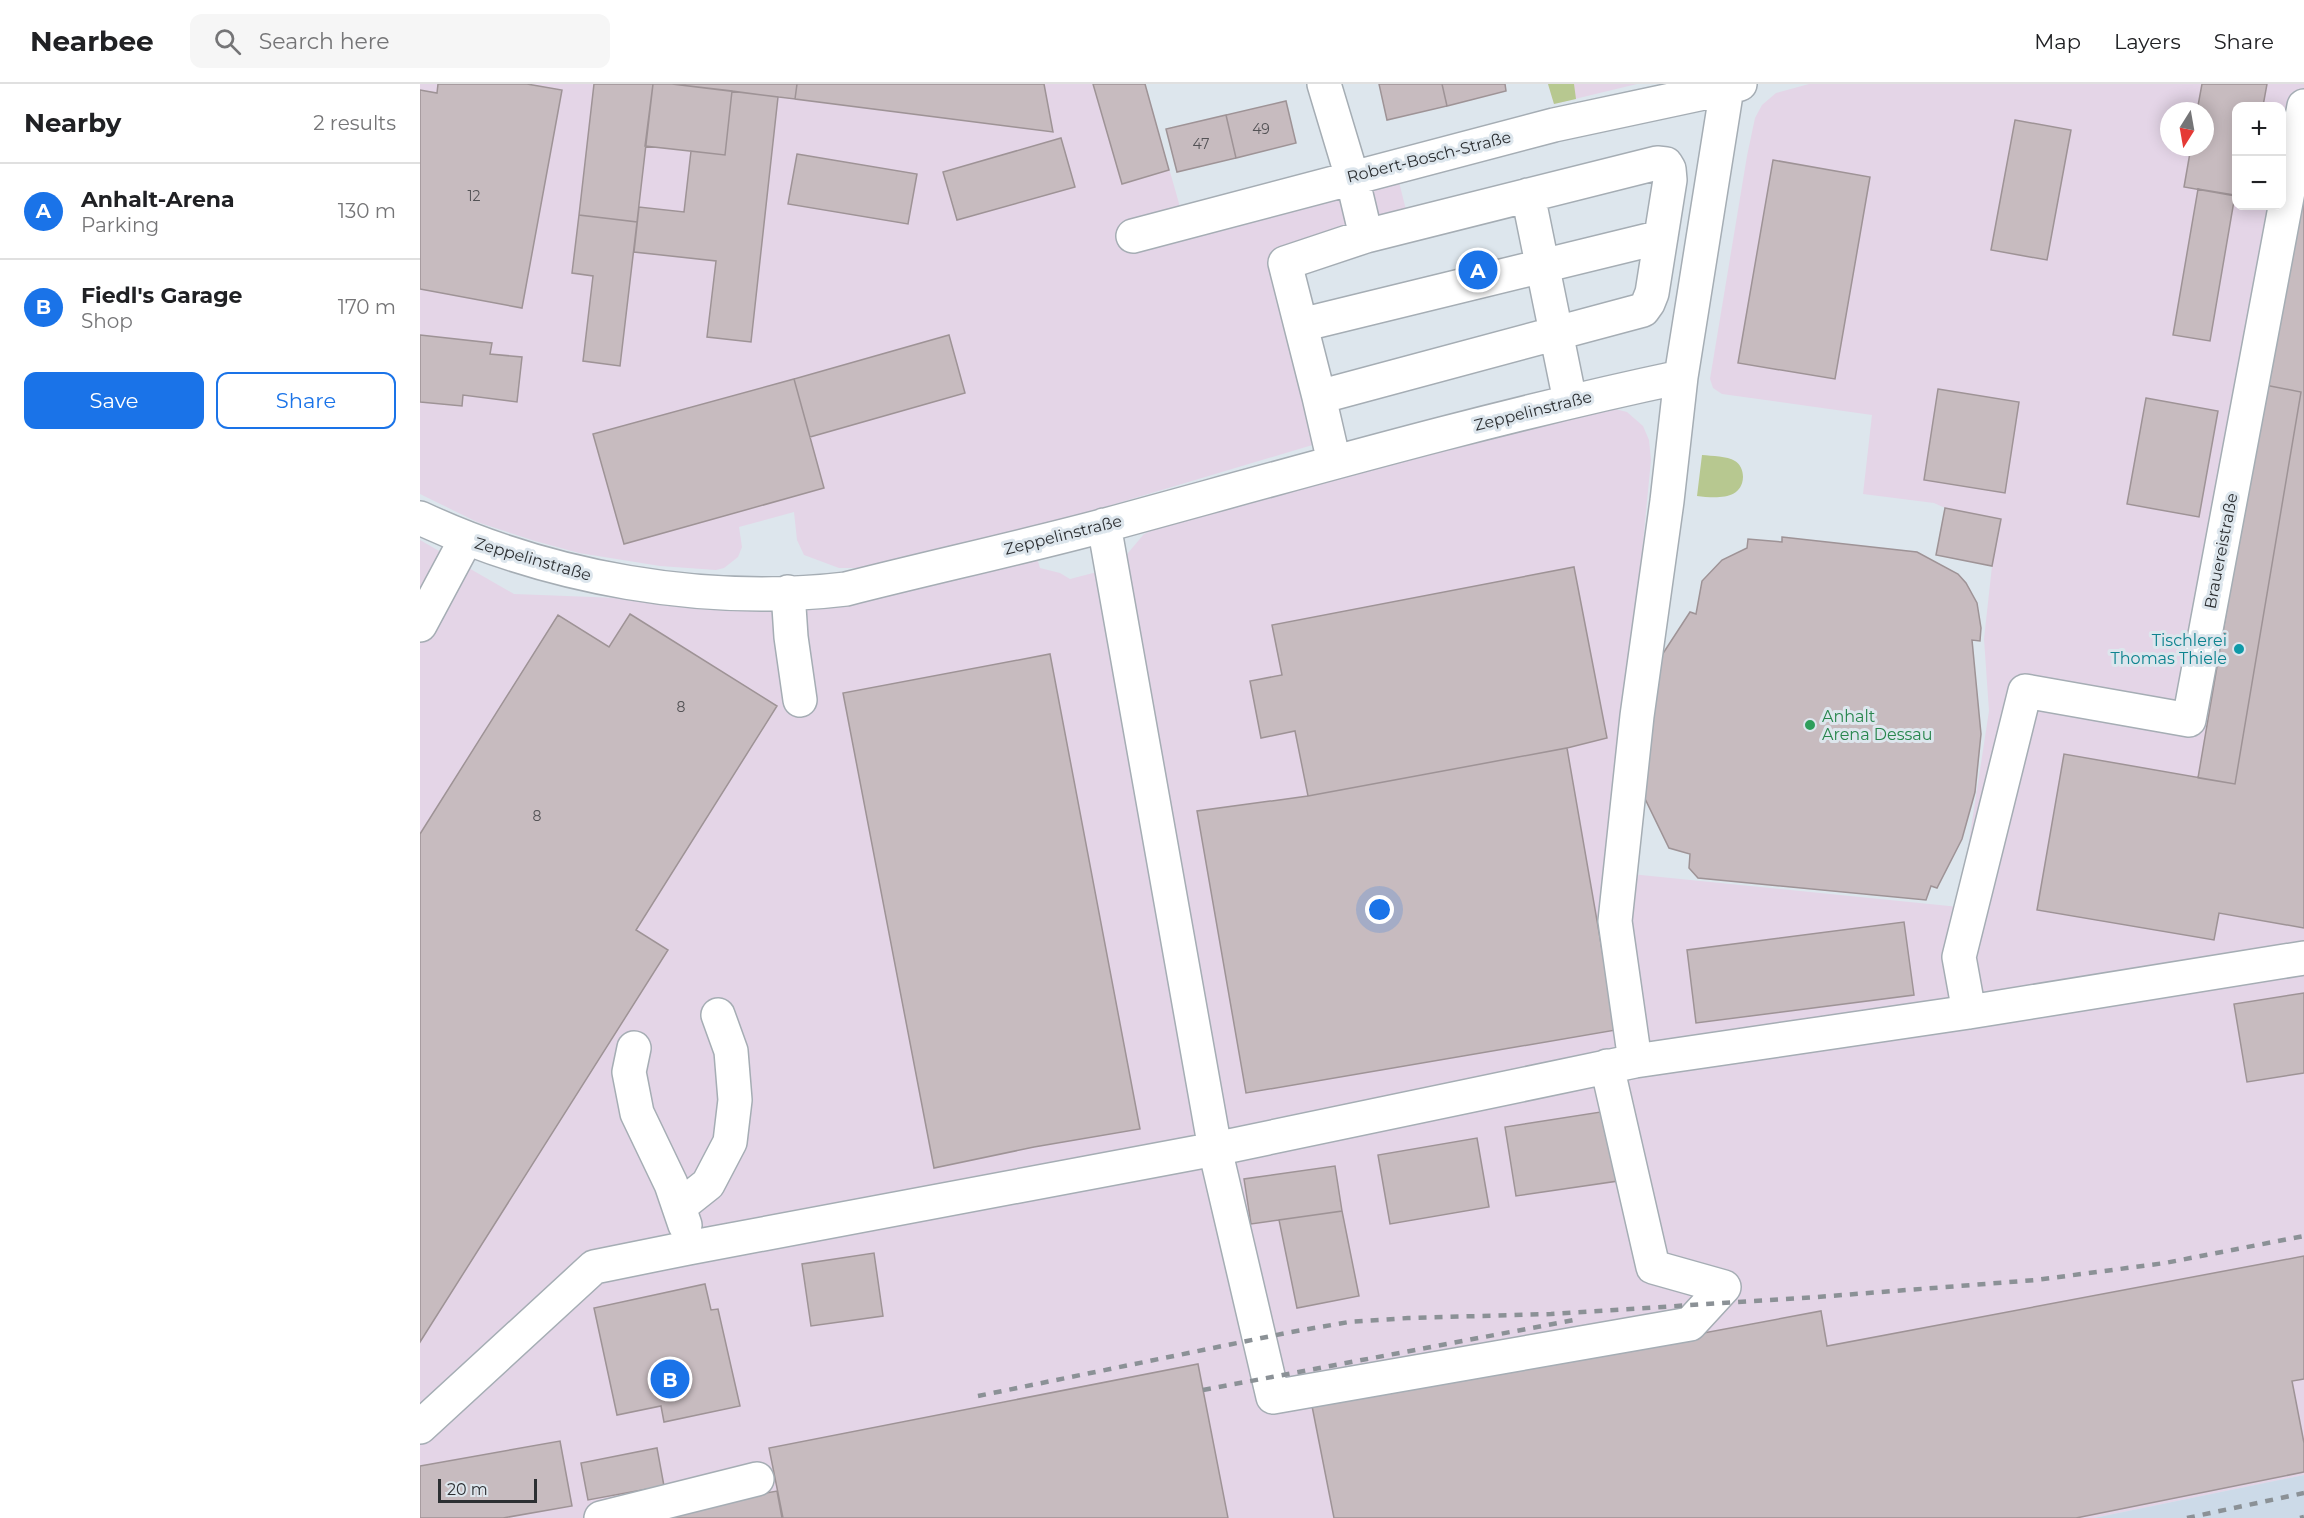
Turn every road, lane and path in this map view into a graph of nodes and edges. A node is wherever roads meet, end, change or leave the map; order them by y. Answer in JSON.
{"nodes":[{"id":1,"x":1324,"y":84,"type":"edge"},
{"id":2,"x":1734,"y":86,"type":"edge"},
{"id":3,"x":2304,"y":106,"type":"edge"},
{"id":4,"x":1352,"y":177,"type":"junction"},
{"id":5,"x":1528,"y":195,"type":"junction"},
{"id":6,"x":1133,"y":236,"type":"dead end"},
{"id":7,"x":1366,"y":236,"type":"junction"},
{"id":8,"x":1661,"y":237,"type":"junction"},
{"id":9,"x":1542,"y":266,"type":"junction"},
{"id":10,"x":1301,"y":325,"type":"junction"},
{"id":11,"x":1555,"y":334,"type":"junction"},
{"id":12,"x":1683,"y":365,"type":"junction"},
{"id":13,"x":1319,"y":397,"type":"junction"},
{"id":14,"x":1570,"y":401,"type":"junction"},
{"id":15,"x":1334,"y":462,"type":"junction"},
{"id":16,"x":420,"y":518,"type":"edge"},
{"id":17,"x":1104,"y":525,"type":"junction"},
{"id":18,"x":466,"y":539,"type":"junction"},
{"id":19,"x":789,"y":592,"type":"junction"},
{"id":20,"x":420,"y":626,"type":"edge"},
{"id":21,"x":800,"y":700,"type":"dead end"},
{"id":22,"x":2304,"y":958,"type":"edge"},
{"id":23,"x":1969,"y":1012,"type":"junction"},
{"id":24,"x":718,"y":1015,"type":"dead end"},
{"id":25,"x":634,"y":1048,"type":"dead end"},
{"id":26,"x":1621,"y":1063,"type":"junction"},
{"id":27,"x":1215,"y":1149,"type":"junction"},
{"id":28,"x":679,"y":1207,"type":"junction"},
{"id":29,"x":688,"y":1248,"type":"junction"},
{"id":30,"x":420,"y":1427,"type":"edge"},
{"id":31,"x":757,"y":1479,"type":"dead end"},
{"id":32,"x":601,"y":1518,"type":"edge"}],
"edges":[{"from":1,"to":4,"type":"street"},
{"from":2,"to":4,"type":"street","name":"Robert-Bosch-Straße"},
{"from":2,"to":12,"type":"street","name":"Robert-Bosch-Straße"},
{"from":3,"to":23,"type":"street","name":"Brauereistraße"},
{"from":4,"to":6,"type":"street","name":"Robert-Bosch-Straße"},
{"from":4,"to":7,"type":"street"},
{"from":5,"to":7,"type":"street"},
{"from":5,"to":8,"type":"street"},
{"from":5,"to":9,"type":"street"},
{"from":7,"to":10,"type":"street"},
{"from":8,"to":9,"type":"street"},
{"from":8,"to":11,"type":"street"},
{"from":9,"to":10,"type":"street"},
{"from":9,"to":11,"type":"street"},
{"from":10,"to":13,"type":"street"},
{"from":11,"to":13,"type":"street"},
{"from":11,"to":14,"type":"street"},
{"from":12,"to":14,"type":"street","name":"Zeppelinstraße"},
{"from":12,"to":26,"type":"street","name":"Robert-Bosch-Straße"},
{"from":13,"to":15,"type":"street"},
{"from":14,"to":15,"type":"street","name":"Zeppelinstraße"},
{"from":15,"to":17,"type":"street","name":"Zeppelinstraße"},
{"from":16,"to":18,"type":"street","name":"Zeppelinstraße"},
{"from":17,"to":19,"type":"street","name":"Zeppelinstraße"},
{"from":17,"to":27,"type":"street"},
{"from":18,"to":19,"type":"street","name":"Zeppelinstraße"},
{"from":18,"to":20,"type":"street"},
{"from":19,"to":21,"type":"street"},
{"from":22,"to":23,"type":"street"},
{"from":23,"to":26,"type":"street"},
{"from":24,"to":28,"type":"street"},
{"from":25,"to":28,"type":"street"},
{"from":26,"to":27,"type":"street"},
{"from":26,"to":27,"type":"street","name":"Robert-Bosch-Straße"},
{"from":27,"to":29,"type":"street"},
{"from":28,"to":29,"type":"street"},
{"from":29,"to":30,"type":"street"},
{"from":31,"to":32,"type":"street"}]}
